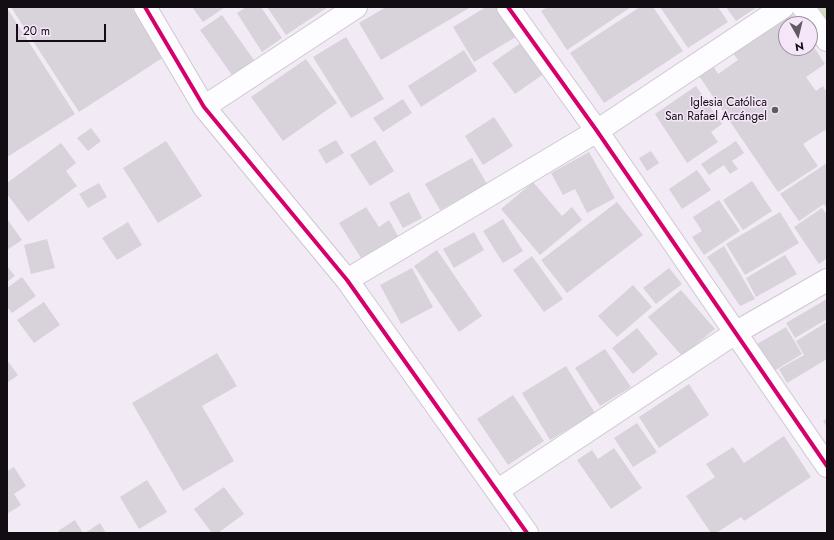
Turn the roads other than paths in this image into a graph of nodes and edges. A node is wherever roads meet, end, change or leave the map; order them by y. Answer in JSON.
{"nodes":[{"id":1,"x":145,"y":7,"type":"edge"},
{"id":2,"x":356,"y":7,"type":"edge"},
{"id":3,"x":508,"y":7,"type":"edge"},
{"id":4,"x":783,"y":7,"type":"edge"},
{"id":5,"x":803,"y":7,"type":"edge"},
{"id":6,"x":827,"y":40,"type":"edge"},
{"id":7,"x":204,"y":107,"type":"junction"},
{"id":8,"x":597,"y":131,"type":"junction"},
{"id":9,"x":347,"y":280,"type":"junction"},
{"id":10,"x":827,"y":280,"type":"edge"},
{"id":11,"x":735,"y":333,"type":"junction"},
{"id":12,"x":827,"y":466,"type":"edge"},
{"id":13,"x":498,"y":491,"type":"junction"},
{"id":14,"x":527,"y":533,"type":"edge"}],
"edges":[{"from":1,"to":7,"type":"street"},
{"from":2,"to":7,"type":"street"},
{"from":3,"to":8,"type":"street"},
{"from":4,"to":8,"type":"street"},
{"from":5,"to":6,"type":"street"},
{"from":7,"to":9,"type":"street"},
{"from":8,"to":9,"type":"street"},
{"from":8,"to":11,"type":"street"},
{"from":9,"to":13,"type":"street"},
{"from":10,"to":11,"type":"street"},
{"from":11,"to":12,"type":"street"},
{"from":11,"to":13,"type":"street"},
{"from":13,"to":14,"type":"street"}]}
